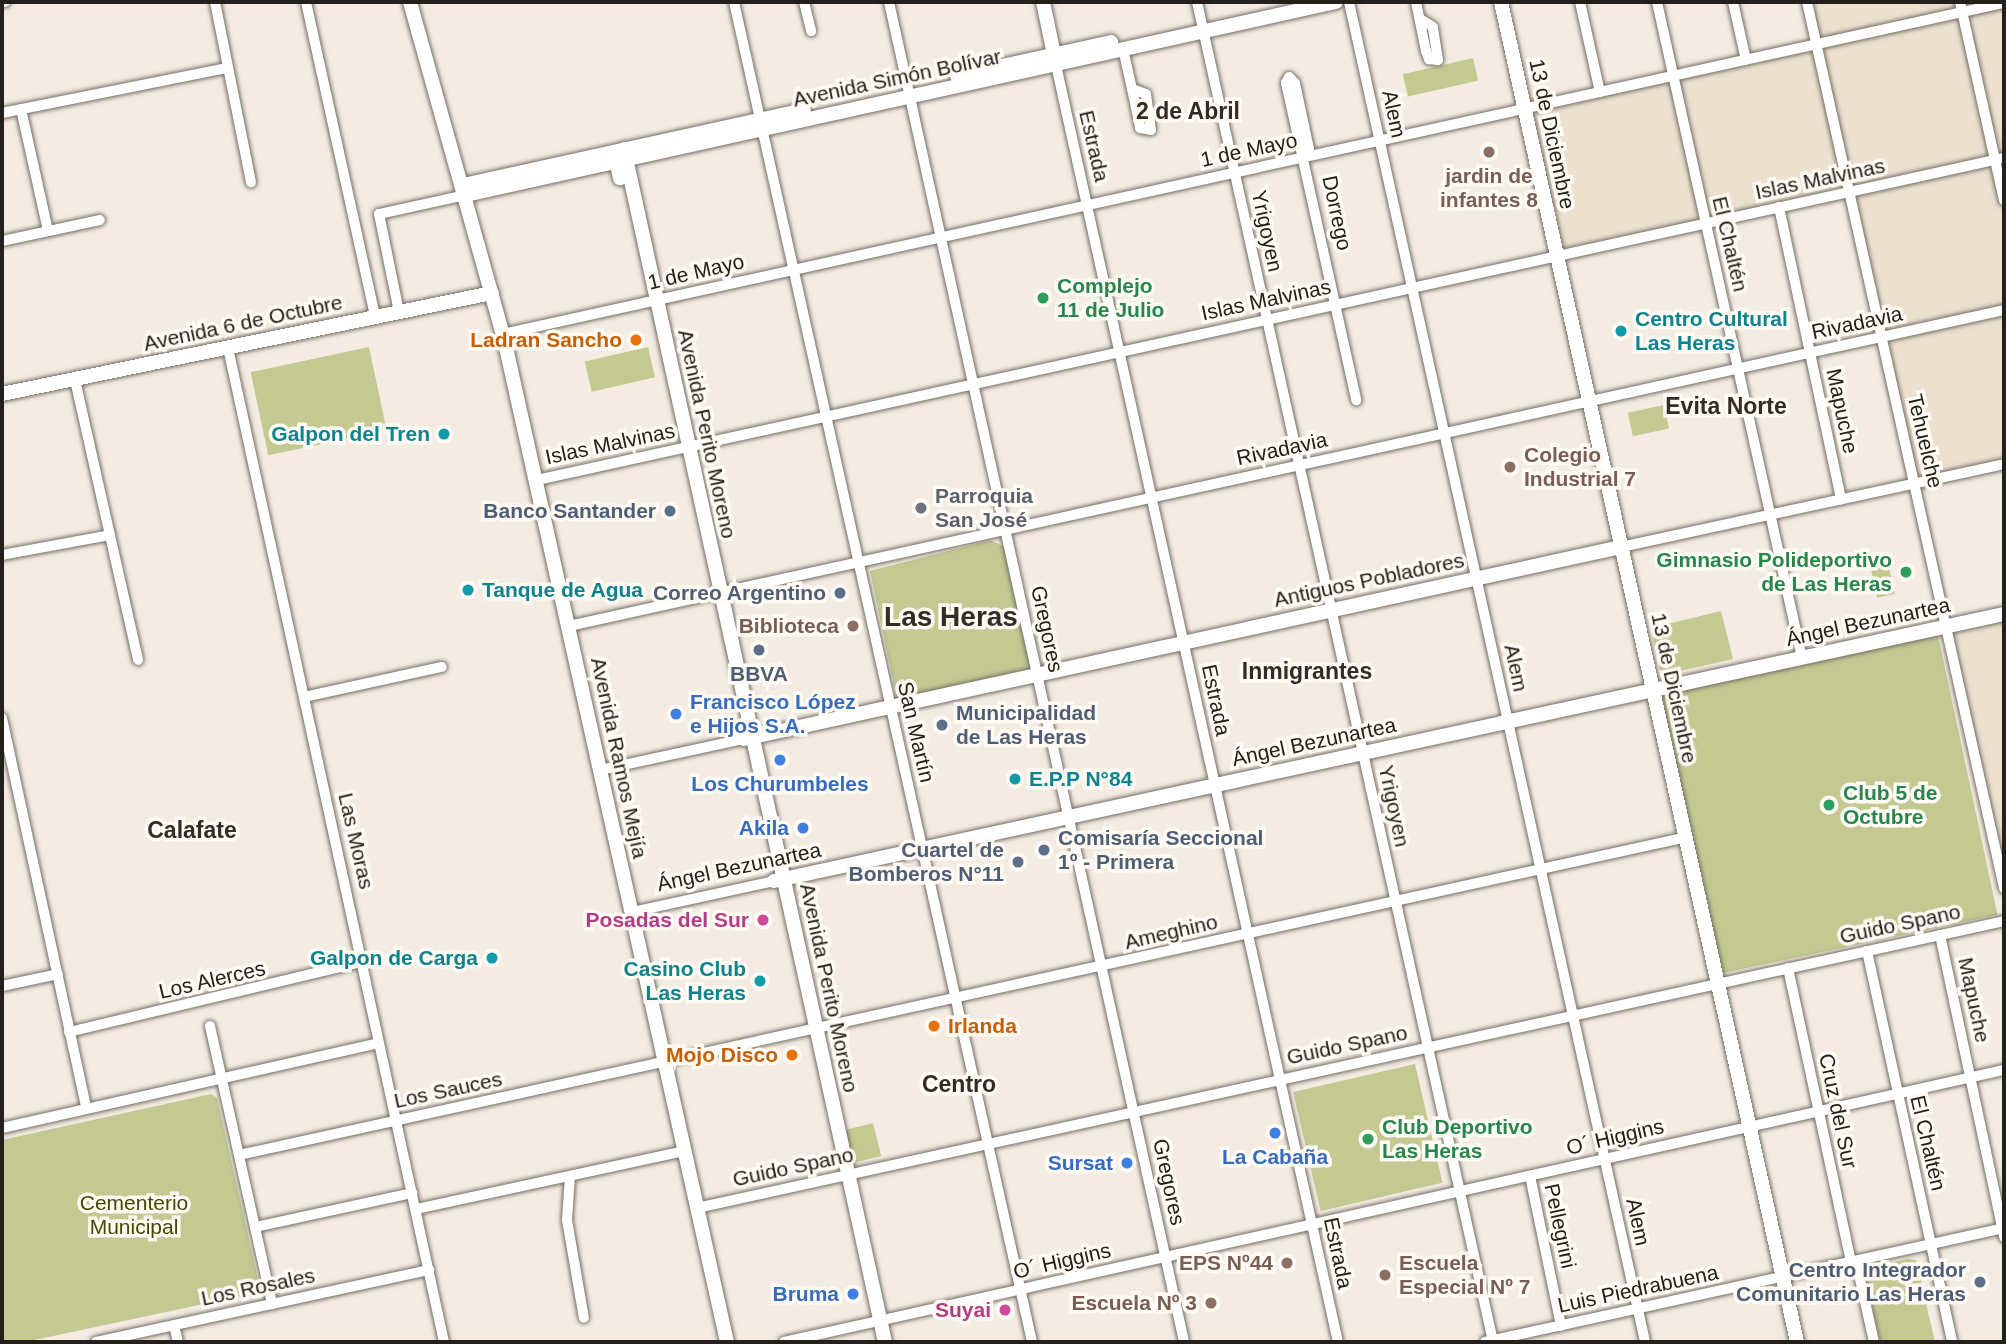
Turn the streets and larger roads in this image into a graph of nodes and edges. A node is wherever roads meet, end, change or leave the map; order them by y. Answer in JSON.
{"nodes":[{"id":1,"x":215,"y":2,"type":"edge"},
{"id":2,"x":306,"y":2,"type":"edge"},
{"id":3,"x":410,"y":2,"type":"edge"},
{"id":4,"x":734,"y":2,"type":"edge"},
{"id":5,"x":804,"y":2,"type":"edge"},
{"id":6,"x":889,"y":2,"type":"edge"},
{"id":7,"x":1043,"y":2,"type":"edge"},
{"id":8,"x":1197,"y":2,"type":"edge"},
{"id":9,"x":1293,"y":2,"type":"edge"},
{"id":10,"x":1336,"y":2,"type":"edge"},
{"id":11,"x":1349,"y":2,"type":"edge"},
{"id":12,"x":1416,"y":2,"type":"edge"},
{"id":13,"x":1501,"y":2,"type":"edge"},
{"id":14,"x":1580,"y":2,"type":"edge"},
{"id":15,"x":1657,"y":2,"type":"edge"},
{"id":16,"x":1733,"y":2,"type":"edge"},
{"id":17,"x":1807,"y":2,"type":"edge"},
{"id":18,"x":2004,"y":3,"type":"edge"},
{"id":19,"x":1961,"y":7,"type":"edge"},
{"id":20,"x":1420,"y":19,"type":"dead end"},
{"id":21,"x":1202,"y":27,"type":"junction"},
{"id":22,"x":811,"y":30,"type":"dead end"},
{"id":23,"x":1817,"y":44,"type":"junction"},
{"id":24,"x":1124,"y":49,"type":"junction"},
{"id":25,"x":1055,"y":60,"type":"junction"},
{"id":26,"x":1746,"y":60,"type":"junction"},
{"id":27,"x":228,"y":68,"type":"junction"},
{"id":28,"x":1673,"y":76,"type":"junction"},
{"id":29,"x":1132,"y":89,"type":"dead end"},
{"id":30,"x":911,"y":91,"type":"junction"},
{"id":31,"x":1600,"y":92,"type":"junction"},
{"id":32,"x":21,"y":109,"type":"junction"},
{"id":33,"x":1524,"y":109,"type":"junction"},
{"id":34,"x":2,"y":113,"type":"edge"},
{"id":35,"x":761,"y":125,"type":"junction"},
{"id":36,"x":1380,"y":141,"type":"junction"},
{"id":37,"x":620,"y":156,"type":"junction"},
{"id":38,"x":1305,"y":157,"type":"junction"},
{"id":39,"x":2000,"y":160,"type":"edge"},
{"id":40,"x":1235,"y":173,"type":"junction"},
{"id":41,"x":251,"y":181,"type":"dead end"},
{"id":42,"x":465,"y":190,"type":"junction"},
{"id":43,"x":1850,"y":192,"type":"junction"},
{"id":44,"x":2004,"y":200,"type":"edge"},
{"id":45,"x":1088,"y":205,"type":"junction"},
{"id":46,"x":1779,"y":207,"type":"junction"},
{"id":47,"x":100,"y":220,"type":"dead end"},
{"id":48,"x":1706,"y":224,"type":"junction"},
{"id":49,"x":48,"y":231,"type":"junction"},
{"id":50,"x":943,"y":237,"type":"junction"},
{"id":51,"x":2,"y":241,"type":"edge"},
{"id":52,"x":1557,"y":256,"type":"junction"},
{"id":53,"x":795,"y":269,"type":"junction"},
{"id":54,"x":1412,"y":288,"type":"junction"},
{"id":55,"x":492,"y":293,"type":"junction"},
{"id":56,"x":652,"y":301,"type":"junction"},
{"id":57,"x":1336,"y":305,"type":"junction"},
{"id":58,"x":2004,"y":310,"type":"edge"},
{"id":59,"x":399,"y":312,"type":"junction"},
{"id":60,"x":375,"y":317,"type":"junction"},
{"id":61,"x":1267,"y":320,"type":"junction"},
{"id":62,"x":503,"y":334,"type":"junction"},
{"id":63,"x":1882,"y":337,"type":"junction"},
{"id":64,"x":228,"y":348,"type":"junction"},
{"id":65,"x":1120,"y":352,"type":"junction"},
{"id":66,"x":1810,"y":353,"type":"junction"},
{"id":67,"x":1738,"y":369,"type":"junction"},
{"id":68,"x":75,"y":380,"type":"junction"},
{"id":69,"x":975,"y":384,"type":"junction"},
{"id":70,"x":2,"y":394,"type":"edge"},
{"id":71,"x":1356,"y":400,"type":"dead end"},
{"id":72,"x":1589,"y":401,"type":"junction"},
{"id":73,"x":825,"y":416,"type":"junction"},
{"id":74,"x":1444,"y":433,"type":"junction"},
{"id":75,"x":684,"y":447,"type":"junction"},
{"id":76,"x":2004,"y":464,"type":"edge"},
{"id":77,"x":1299,"y":465,"type":"junction"},
{"id":78,"x":537,"y":480,"type":"junction"},
{"id":79,"x":1914,"y":483,"type":"junction"},
{"id":80,"x":1152,"y":498,"type":"junction"},
{"id":81,"x":1841,"y":499,"type":"junction"},
{"id":82,"x":1770,"y":514,"type":"junction"},
{"id":83,"x":1007,"y":529,"type":"junction"},
{"id":84,"x":110,"y":535,"type":"junction"},
{"id":85,"x":1621,"y":547,"type":"junction"},
{"id":86,"x":2,"y":555,"type":"edge"},
{"id":87,"x":858,"y":561,"type":"junction"},
{"id":88,"x":1476,"y":579,"type":"junction"},
{"id":89,"x":716,"y":593,"type":"junction"},
{"id":90,"x":1331,"y":610,"type":"junction"},
{"id":91,"x":2004,"y":614,"type":"edge"},
{"id":92,"x":569,"y":626,"type":"junction"},
{"id":93,"x":1946,"y":626,"type":"junction"},
{"id":94,"x":1184,"y":642,"type":"junction"},
{"id":95,"x":1802,"y":658,"type":"junction"},
{"id":96,"x":138,"y":660,"type":"dead end"},
{"id":97,"x":442,"y":667,"type":"dead end"},
{"id":98,"x":1036,"y":675,"type":"junction"},
{"id":99,"x":1653,"y":690,"type":"junction"},
{"id":100,"x":304,"y":697,"type":"junction"},
{"id":101,"x":890,"y":707,"type":"junction"},
{"id":102,"x":2,"y":718,"type":"edge"},
{"id":103,"x":1508,"y":722,"type":"junction"},
{"id":104,"x":742,"y":739,"type":"junction"},
{"id":105,"x":1363,"y":753,"type":"junction"},
{"id":106,"x":600,"y":770,"type":"junction"},
{"id":107,"x":1215,"y":785,"type":"junction"},
{"id":108,"x":1069,"y":817,"type":"junction"},
{"id":109,"x":1686,"y":837,"type":"junction"},
{"id":110,"x":924,"y":849,"type":"junction"},
{"id":111,"x":1541,"y":870,"type":"junction"},
{"id":112,"x":779,"y":880,"type":"junction"},
{"id":113,"x":2004,"y":888,"type":"edge"},
{"id":114,"x":1396,"y":902,"type":"junction"},
{"id":115,"x":632,"y":912,"type":"junction"},
{"id":116,"x":2004,"y":921,"type":"edge"},
{"id":117,"x":1248,"y":934,"type":"junction"},
{"id":118,"x":1941,"y":935,"type":"junction"},
{"id":119,"x":1867,"y":951,"type":"junction"},
{"id":120,"x":364,"y":961,"type":"junction"},
{"id":121,"x":1102,"y":967,"type":"junction"},
{"id":122,"x":1788,"y":968,"type":"junction"},
{"id":123,"x":58,"y":974,"type":"junction"},
{"id":124,"x":1718,"y":984,"type":"junction"},
{"id":125,"x":2,"y":986,"type":"edge"},
{"id":126,"x":957,"y":999,"type":"junction"},
{"id":127,"x":1573,"y":1016,"type":"junction"},
{"id":128,"x":210,"y":1026,"type":"dead end"},
{"id":129,"x":812,"y":1031,"type":"junction"},
{"id":130,"x":69,"y":1032,"type":"junction"},
{"id":131,"x":379,"y":1043,"type":"junction"},
{"id":132,"x":1428,"y":1047,"type":"junction"},
{"id":133,"x":665,"y":1063,"type":"junction"},
{"id":134,"x":2004,"y":1070,"type":"edge"},
{"id":135,"x":222,"y":1077,"type":"junction"},
{"id":136,"x":1971,"y":1078,"type":"junction"},
{"id":137,"x":1280,"y":1080,"type":"junction"},
{"id":138,"x":1897,"y":1094,"type":"junction"},
{"id":139,"x":86,"y":1108,"type":"junction"},
{"id":140,"x":1134,"y":1112,"type":"junction"},
{"id":141,"x":1819,"y":1112,"type":"junction"},
{"id":142,"x":396,"y":1121,"type":"junction"},
{"id":143,"x":1750,"y":1127,"type":"junction"},
{"id":144,"x":2,"y":1128,"type":"edge"},
{"id":145,"x":989,"y":1144,"type":"junction"},
{"id":146,"x":685,"y":1151,"type":"junction"},
{"id":147,"x":239,"y":1155,"type":"junction"},
{"id":148,"x":1604,"y":1160,"type":"junction"},
{"id":149,"x":570,"y":1176,"type":"junction"},
{"id":150,"x":844,"y":1176,"type":"junction"},
{"id":151,"x":1530,"y":1176,"type":"junction"},
{"id":152,"x":1460,"y":1192,"type":"junction"},
{"id":153,"x":412,"y":1193,"type":"junction"},
{"id":154,"x":697,"y":1208,"type":"junction"},
{"id":155,"x":416,"y":1209,"type":"junction"},
{"id":156,"x":1312,"y":1225,"type":"junction"},
{"id":157,"x":255,"y":1227,"type":"junction"},
{"id":158,"x":2004,"y":1231,"type":"edge"},
{"id":159,"x":1931,"y":1245,"type":"junction"},
{"id":160,"x":1166,"y":1257,"type":"junction"},
{"id":161,"x":1854,"y":1262,"type":"junction"},
{"id":162,"x":429,"y":1270,"type":"junction"},
{"id":163,"x":1783,"y":1277,"type":"junction"},
{"id":164,"x":1021,"y":1290,"type":"junction"},
{"id":165,"x":272,"y":1304,"type":"junction"},
{"id":166,"x":1637,"y":1309,"type":"junction"},
{"id":167,"x":584,"y":1318,"type":"dead end"},
{"id":168,"x":876,"y":1322,"type":"junction"},
{"id":169,"x":174,"y":1325,"type":"junction"},
{"id":170,"x":1561,"y":1326,"type":"junction"},
{"id":171,"x":96,"y":1342,"type":"edge"},
{"id":172,"x":178,"y":1342,"type":"edge"},
{"id":173,"x":444,"y":1342,"type":"edge"},
{"id":174,"x":727,"y":1342,"type":"edge"},
{"id":175,"x":784,"y":1342,"type":"edge"},
{"id":176,"x":876,"y":1342,"type":"edge"},
{"id":177,"x":885,"y":1342,"type":"edge"},
{"id":178,"x":1032,"y":1342,"type":"edge"},
{"id":179,"x":1184,"y":1342,"type":"edge"},
{"id":180,"x":1338,"y":1342,"type":"edge"},
{"id":181,"x":1490,"y":1342,"type":"edge"},
{"id":182,"x":1645,"y":1342,"type":"edge"},
{"id":183,"x":1797,"y":1342,"type":"edge"},
{"id":184,"x":1874,"y":1342,"type":"edge"},
{"id":185,"x":1952,"y":1342,"type":"edge"}],
"edges":[{"from":1,"to":27,"type":"street"},
{"from":2,"to":60,"type":"street"},
{"from":3,"to":42,"type":"street","name":"Avenida Ramos Mejía"},
{"from":4,"to":35,"type":"street","name":"San Martín"},
{"from":5,"to":22,"type":"street"},
{"from":6,"to":30,"type":"street","name":"Gregores"},
{"from":7,"to":25,"type":"street"},
{"from":8,"to":21,"type":"street","name":"Yrigoyen"},
{"from":9,"to":21,"type":"street","name":"Avenida Simón Bolívar"},
{"from":10,"to":21,"type":"street","name":"Avenida Simón Bolívar"},
{"from":11,"to":36,"type":"street","name":"Alem"},
{"from":12,"to":20,"type":"street"},
{"from":13,"to":33,"type":"street","name":"13 de Diciembre"},
{"from":14,"to":31,"type":"street"},
{"from":15,"to":28,"type":"street","name":"El Chaltén"},
{"from":16,"to":26,"type":"street"},
{"from":17,"to":23,"type":"street","name":"Tehuelche"},
{"from":18,"to":19,"type":"street","name":"1 de Mayo"},
{"from":19,"to":23,"type":"street","name":"1 de Mayo"},
{"from":19,"to":39,"type":"street"},
{"from":21,"to":24,"type":"street","name":"Avenida Simón Bolívar"},
{"from":21,"to":25,"type":"street","name":"Avenida Simón Bolívar"},
{"from":21,"to":40,"type":"street","name":"Yrigoyen"},
{"from":23,"to":26,"type":"street","name":"1 de Mayo"},
{"from":23,"to":43,"type":"street","name":"Tehuelche"},
{"from":24,"to":25,"type":"street","name":"Avenida Simón Bolívar"},
{"from":24,"to":29,"type":"street"},
{"from":25,"to":30,"type":"street","name":"Avenida Simón Bolívar"},
{"from":25,"to":45,"type":"street","name":"Estrada"},
{"from":26,"to":28,"type":"street","name":"1 de Mayo"},
{"from":27,"to":32,"type":"street"},
{"from":27,"to":41,"type":"street"},
{"from":28,"to":31,"type":"street","name":"1 de Mayo"},
{"from":28,"to":48,"type":"street","name":"El Chaltén"},
{"from":30,"to":35,"type":"street","name":"Avenida Simón Bolívar"},
{"from":30,"to":50,"type":"street","name":"Gregores"},
{"from":31,"to":33,"type":"street","name":"1 de Mayo"},
{"from":32,"to":34,"type":"street"},
{"from":32,"to":49,"type":"street"},
{"from":33,"to":36,"type":"street","name":"1 de Mayo"},
{"from":33,"to":52,"type":"street","name":"13 de Diciembre"},
{"from":35,"to":37,"type":"street","name":"Avenida Simón Bolívar"},
{"from":35,"to":53,"type":"street","name":"San Martín"},
{"from":36,"to":38,"type":"street","name":"1 de Mayo"},
{"from":36,"to":54,"type":"street","name":"Alem"},
{"from":37,"to":42,"type":"street","name":"Avenida Simón Bolívar"},
{"from":37,"to":56,"type":"street","name":"Avenida Perito Moreno"},
{"from":38,"to":38,"type":"street","name":"Dorrego"},
{"from":38,"to":40,"type":"street","name":"1 de Mayo"},
{"from":38,"to":57,"type":"street","name":"Dorrego"},
{"from":39,"to":43,"type":"street","name":"Islas Malvinas"},
{"from":39,"to":44,"type":"street"},
{"from":40,"to":45,"type":"street","name":"1 de Mayo"},
{"from":40,"to":61,"type":"street","name":"Yrigoyen"},
{"from":42,"to":55,"type":"street","name":"Avenida Ramos Mejía"},
{"from":42,"to":59,"type":"street"},
{"from":43,"to":46,"type":"street","name":"Islas Malvinas"},
{"from":43,"to":63,"type":"street","name":"Tehuelche"},
{"from":45,"to":50,"type":"street","name":"1 de Mayo"},
{"from":45,"to":65,"type":"street","name":"Estrada"},
{"from":46,"to":48,"type":"street","name":"Islas Malvinas"},
{"from":46,"to":66,"type":"street","name":"Mapuche"},
{"from":47,"to":49,"type":"street"},
{"from":48,"to":52,"type":"street","name":"Islas Malvinas"},
{"from":48,"to":67,"type":"street","name":"El Chaltén"},
{"from":49,"to":51,"type":"street"},
{"from":50,"to":53,"type":"street","name":"1 de Mayo"},
{"from":50,"to":69,"type":"street","name":"Gregores"},
{"from":52,"to":54,"type":"street","name":"Islas Malvinas"},
{"from":52,"to":72,"type":"street","name":"13 de Diciembre"},
{"from":53,"to":56,"type":"street","name":"1 de Mayo"},
{"from":53,"to":73,"type":"street","name":"San Martín"},
{"from":54,"to":57,"type":"street","name":"Islas Malvinas"},
{"from":54,"to":74,"type":"street","name":"Alem"},
{"from":55,"to":59,"type":"street","name":"Avenida 6 de Octubre"},
{"from":55,"to":62,"type":"street","name":"Avenida Ramos Mejía"},
{"from":56,"to":62,"type":"street","name":"1 de Mayo"},
{"from":56,"to":75,"type":"street","name":"Avenida Perito Moreno"},
{"from":57,"to":61,"type":"street","name":"Islas Malvinas"},
{"from":57,"to":71,"type":"street","name":"Dorrego"},
{"from":58,"to":63,"type":"street","name":"Rivadavia"},
{"from":59,"to":60,"type":"street","name":"Avenida 6 de Octubre"},
{"from":60,"to":64,"type":"street","name":"Avenida 6 de Octubre"},
{"from":61,"to":65,"type":"street","name":"Islas Malvinas"},
{"from":61,"to":77,"type":"street","name":"Yrigoyen"},
{"from":62,"to":78,"type":"street","name":"Avenida Ramos Mejía"},
{"from":63,"to":66,"type":"street","name":"Rivadavia"},
{"from":63,"to":79,"type":"street","name":"Tehuelche"},
{"from":64,"to":68,"type":"street","name":"Avenida 6 de Octubre"},
{"from":64,"to":100,"type":"street","name":"Las Moras"},
{"from":65,"to":69,"type":"street","name":"Islas Malvinas"},
{"from":65,"to":80,"type":"street","name":"Estrada"},
{"from":66,"to":67,"type":"street","name":"Rivadavia"},
{"from":66,"to":81,"type":"street","name":"Mapuche"},
{"from":67,"to":72,"type":"street","name":"Rivadavia"},
{"from":67,"to":82,"type":"street","name":"El Chaltén"},
{"from":68,"to":70,"type":"street","name":"Avenida 6 de Octubre"},
{"from":68,"to":84,"type":"street"},
{"from":69,"to":73,"type":"street","name":"Islas Malvinas"},
{"from":69,"to":83,"type":"street","name":"Gregores"},
{"from":72,"to":74,"type":"street","name":"Rivadavia"},
{"from":72,"to":85,"type":"street","name":"13 de Diciembre"},
{"from":73,"to":75,"type":"street","name":"Islas Malvinas"},
{"from":73,"to":87,"type":"street","name":"San Martín"},
{"from":74,"to":77,"type":"street","name":"Rivadavia"},
{"from":74,"to":88,"type":"street","name":"Alem"},
{"from":75,"to":78,"type":"street","name":"Islas Malvinas"},
{"from":75,"to":89,"type":"street","name":"Avenida Perito Moreno"},
{"from":76,"to":79,"type":"street","name":"Antiguos Pobladores"},
{"from":77,"to":80,"type":"street","name":"Rivadavia"},
{"from":77,"to":90,"type":"street","name":"Yrigoyen"},
{"from":78,"to":92,"type":"street","name":"Avenida Ramos Mejía"},
{"from":79,"to":81,"type":"street","name":"Antiguos Pobladores"},
{"from":79,"to":93,"type":"street","name":"Tehuelche"},
{"from":80,"to":83,"type":"street","name":"Rivadavia"},
{"from":80,"to":94,"type":"street","name":"Estrada"},
{"from":81,"to":82,"type":"street","name":"Antiguos Pobladores"},
{"from":82,"to":85,"type":"street","name":"Antiguos Pobladores"},
{"from":82,"to":95,"type":"street","name":"El Chaltén"},
{"from":83,"to":87,"type":"street","name":"Rivadavia"},
{"from":83,"to":98,"type":"street","name":"Gregores"},
{"from":84,"to":86,"type":"street"},
{"from":84,"to":96,"type":"street"},
{"from":85,"to":88,"type":"street","name":"Antiguos Pobladores"},
{"from":85,"to":99,"type":"street","name":"13 de Diciembre"},
{"from":87,"to":89,"type":"street","name":"Rivadavia"},
{"from":87,"to":101,"type":"street","name":"San Martín"},
{"from":88,"to":90,"type":"street","name":"Antiguos Pobladores"},
{"from":88,"to":103,"type":"street","name":"Alem"},
{"from":89,"to":92,"type":"street","name":"Rivadavia"},
{"from":89,"to":104,"type":"street","name":"Avenida Perito Moreno"},
{"from":90,"to":94,"type":"street","name":"Antiguos Pobladores"},
{"from":90,"to":105,"type":"street","name":"Yrigoyen"},
{"from":91,"to":93,"type":"street","name":"Ángel Bezunartea"},
{"from":92,"to":106,"type":"street","name":"Avenida Ramos Mejía"},
{"from":93,"to":95,"type":"street","name":"Ángel Bezunartea"},
{"from":93,"to":113,"type":"street","name":"Tehuelche"},
{"from":94,"to":98,"type":"street","name":"Antiguos Pobladores"},
{"from":94,"to":107,"type":"street","name":"Estrada"},
{"from":95,"to":99,"type":"street","name":"Ángel Bezunartea"},
{"from":97,"to":100,"type":"street"},
{"from":98,"to":101,"type":"street","name":"Antiguos Pobladores"},
{"from":98,"to":108,"type":"street","name":"Gregores"},
{"from":99,"to":103,"type":"street","name":"Ángel Bezunartea"},
{"from":99,"to":109,"type":"street","name":"13 de Diciembre"},
{"from":100,"to":120,"type":"street","name":"Las Moras"},
{"from":101,"to":104,"type":"street","name":"Antiguos Pobladores"},
{"from":101,"to":110,"type":"street","name":"San Martín"},
{"from":102,"to":123,"type":"street"},
{"from":103,"to":105,"type":"street","name":"Ángel Bezunartea"},
{"from":103,"to":111,"type":"street","name":"Alem"},
{"from":104,"to":106,"type":"street","name":"Antiguos Pobladores"},
{"from":104,"to":112,"type":"street","name":"Avenida Perito Moreno"},
{"from":105,"to":107,"type":"street","name":"Ángel Bezunartea"},
{"from":105,"to":114,"type":"street","name":"Yrigoyen"},
{"from":106,"to":115,"type":"street","name":"Avenida Ramos Mejía"},
{"from":107,"to":108,"type":"street","name":"Ángel Bezunartea"},
{"from":107,"to":117,"type":"street","name":"Estrada"},
{"from":108,"to":110,"type":"street","name":"Ángel Bezunartea"},
{"from":108,"to":121,"type":"street","name":"Gregores"},
{"from":109,"to":111,"type":"street","name":"Ameghino"},
{"from":109,"to":124,"type":"street","name":"13 de Diciembre"},
{"from":110,"to":112,"type":"street","name":"Ángel Bezunartea"},
{"from":110,"to":126,"type":"street","name":"San Martín"},
{"from":111,"to":114,"type":"street","name":"Ameghino"},
{"from":111,"to":127,"type":"street","name":"Alem"},
{"from":112,"to":115,"type":"street","name":"Ángel Bezunartea"},
{"from":112,"to":129,"type":"street","name":"Avenida Perito Moreno"},
{"from":114,"to":117,"type":"street","name":"Ameghino"},
{"from":114,"to":132,"type":"street","name":"Yrigoyen"},
{"from":115,"to":133,"type":"street","name":"Avenida Ramos Mejía"},
{"from":116,"to":118,"type":"street","name":"Guido Spano"},
{"from":117,"to":121,"type":"street","name":"Ameghino"},
{"from":117,"to":137,"type":"street","name":"Estrada"},
{"from":118,"to":119,"type":"street","name":"Guido Spano"},
{"from":118,"to":136,"type":"street","name":"Mapuche"},
{"from":119,"to":122,"type":"street","name":"Guido Spano"},
{"from":119,"to":138,"type":"street","name":"El Chaltén"},
{"from":120,"to":130,"type":"street","name":"Los Alerces"},
{"from":120,"to":131,"type":"street","name":"Las Moras"},
{"from":121,"to":126,"type":"street","name":"Ameghino"},
{"from":121,"to":140,"type":"street","name":"Gregores"},
{"from":122,"to":124,"type":"street","name":"Guido Spano"},
{"from":122,"to":141,"type":"street","name":"Cruz del Sur"},
{"from":123,"to":125,"type":"street"},
{"from":123,"to":130,"type":"street"},
{"from":124,"to":127,"type":"street","name":"Guido Spano"},
{"from":124,"to":143,"type":"street","name":"13 de Diciembre"},
{"from":126,"to":129,"type":"street","name":"Ameghino"},
{"from":126,"to":145,"type":"street","name":"San Martín"},
{"from":127,"to":132,"type":"street","name":"Guido Spano"},
{"from":127,"to":148,"type":"street","name":"Alem"},
{"from":128,"to":135,"type":"street"},
{"from":129,"to":133,"type":"street","name":"Ameghino"},
{"from":129,"to":150,"type":"street","name":"Avenida Perito Moreno"},
{"from":130,"to":139,"type":"street"},
{"from":131,"to":135,"type":"street"},
{"from":131,"to":142,"type":"street","name":"Las Moras"},
{"from":132,"to":137,"type":"street","name":"Guido Spano"},
{"from":132,"to":152,"type":"street","name":"Yrigoyen"},
{"from":133,"to":142,"type":"street","name":"Los Sauces"},
{"from":133,"to":146,"type":"street","name":"Avenida Ramos Mejía"},
{"from":134,"to":136,"type":"street","name":"O´ Higgins"},
{"from":135,"to":139,"type":"street"},
{"from":135,"to":147,"type":"street"},
{"from":136,"to":138,"type":"street","name":"O´ Higgins"},
{"from":136,"to":158,"type":"street","name":"Mapuche"},
{"from":137,"to":140,"type":"street","name":"Guido Spano"},
{"from":137,"to":156,"type":"street","name":"Estrada"},
{"from":138,"to":141,"type":"street","name":"O´ Higgins"},
{"from":138,"to":159,"type":"street","name":"El Chaltén"},
{"from":139,"to":144,"type":"street"},
{"from":140,"to":145,"type":"street","name":"Guido Spano"},
{"from":140,"to":160,"type":"street","name":"Gregores"},
{"from":141,"to":143,"type":"street","name":"O´ Higgins"},
{"from":141,"to":161,"type":"street","name":"Cruz del Sur"},
{"from":142,"to":147,"type":"street","name":"Los Sauces"},
{"from":142,"to":153,"type":"street","name":"Las Moras"},
{"from":143,"to":148,"type":"street","name":"O´ Higgins"},
{"from":143,"to":163,"type":"street","name":"13 de Diciembre"},
{"from":145,"to":150,"type":"street","name":"Guido Spano"},
{"from":145,"to":164,"type":"street","name":"San Martín"},
{"from":146,"to":149,"type":"street"},
{"from":146,"to":154,"type":"street","name":"Avenida Ramos Mejía"},
{"from":147,"to":157,"type":"street"},
{"from":148,"to":151,"type":"street","name":"O´ Higgins"},
{"from":148,"to":166,"type":"street","name":"Alem"},
{"from":149,"to":155,"type":"street"},
{"from":149,"to":167,"type":"street"},
{"from":150,"to":154,"type":"street","name":"Guido Spano"},
{"from":150,"to":168,"type":"street","name":"Avenida Perito Moreno"},
{"from":151,"to":152,"type":"street","name":"O´ Higgins"},
{"from":151,"to":170,"type":"street","name":"Pellegrini"},
{"from":152,"to":156,"type":"street","name":"O´ Higgins"},
{"from":152,"to":181,"type":"street","name":"Yrigoyen"},
{"from":153,"to":155,"type":"street","name":"Las Moras"},
{"from":153,"to":157,"type":"street"},
{"from":154,"to":174,"type":"street","name":"Avenida Ramos Mejía"},
{"from":155,"to":162,"type":"street","name":"Las Moras"},
{"from":156,"to":160,"type":"street","name":"O´ Higgins"},
{"from":156,"to":180,"type":"street","name":"Estrada"},
{"from":157,"to":165,"type":"street"},
{"from":158,"to":159,"type":"street","name":"Luis Piedrabuena"},
{"from":159,"to":161,"type":"street","name":"Luis Piedrabuena"},
{"from":159,"to":185,"type":"street","name":"El Chaltén"},
{"from":160,"to":164,"type":"street","name":"O´ Higgins"},
{"from":160,"to":179,"type":"street","name":"Gregores"},
{"from":161,"to":163,"type":"street","name":"Luis Piedrabuena"},
{"from":161,"to":184,"type":"street","name":"Cruz del Sur"},
{"from":162,"to":165,"type":"street","name":"Los Rosales"},
{"from":162,"to":173,"type":"street","name":"Las Moras"},
{"from":163,"to":166,"type":"street","name":"Luis Piedrabuena"},
{"from":163,"to":183,"type":"street","name":"13 de Diciembre"},
{"from":164,"to":168,"type":"street","name":"O´ Higgins"},
{"from":164,"to":178,"type":"street","name":"San Martín"},
{"from":165,"to":169,"type":"street","name":"Los Rosales"},
{"from":166,"to":170,"type":"street","name":"Luis Piedrabuena"},
{"from":166,"to":182,"type":"street","name":"Alem"},
{"from":168,"to":175,"type":"street","name":"O´ Higgins"},
{"from":168,"to":176,"type":"street","name":"Avenida Perito Moreno"},
{"from":168,"to":177,"type":"street","name":"Avenida Perito Moreno"},
{"from":169,"to":171,"type":"street","name":"Los Rosales"},
{"from":169,"to":172,"type":"street"},
{"from":170,"to":181,"type":"street","name":"Luis Piedrabuena"}]}
